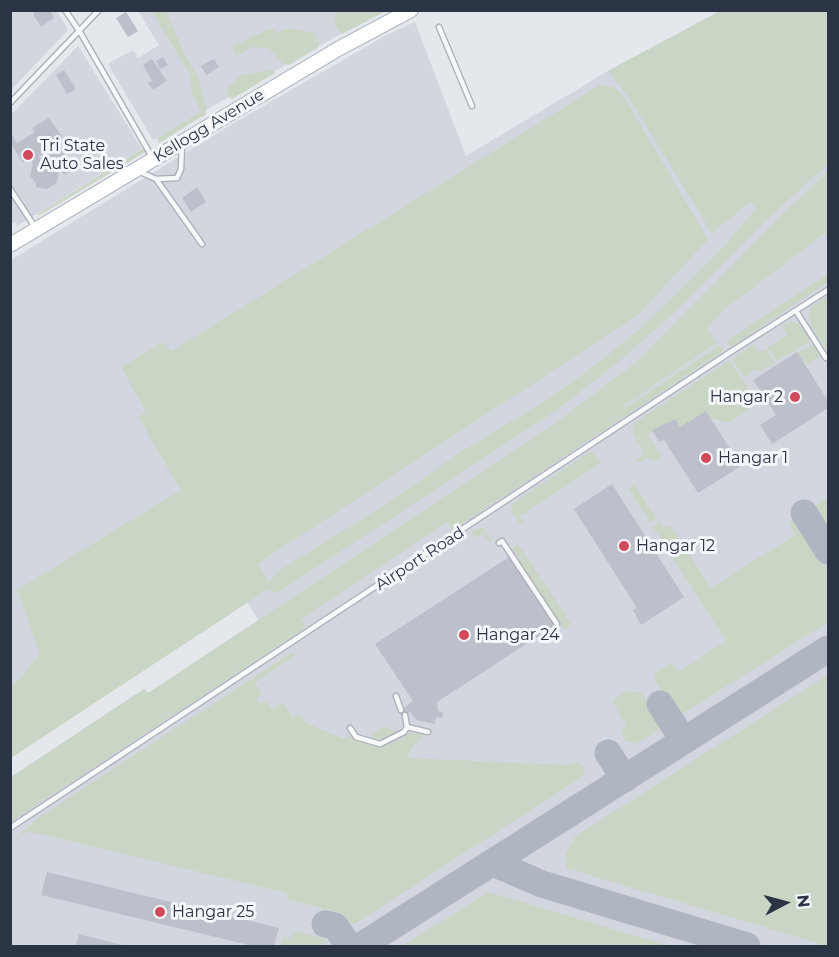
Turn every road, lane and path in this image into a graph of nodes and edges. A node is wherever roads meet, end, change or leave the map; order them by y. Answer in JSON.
{"nodes":[{"id":1,"x":65,"y":10,"type":"edge"},
{"id":2,"x":99,"y":10,"type":"edge"},
{"id":3,"x":411,"y":10,"type":"edge"},
{"id":4,"x":439,"y":27,"type":"dead end"},
{"id":5,"x":80,"y":32,"type":"junction"},
{"id":6,"x":10,"y":103,"type":"edge"},
{"id":7,"x":472,"y":106,"type":"dead end"},
{"id":8,"x":182,"y":142,"type":"junction"},
{"id":9,"x":153,"y":159,"type":"junction"},
{"id":10,"x":136,"y":170,"type":"junction"},
{"id":11,"x":156,"y":179,"type":"junction"},
{"id":12,"x":10,"y":189,"type":"edge"},
{"id":13,"x":36,"y":230,"type":"junction"},
{"id":14,"x":202,"y":244,"type":"dead end"},
{"id":15,"x":10,"y":245,"type":"edge"},
{"id":16,"x":828,"y":290,"type":"edge"},
{"id":17,"x":796,"y":311,"type":"junction"},
{"id":18,"x":826,"y":358,"type":"dead end"},
{"id":19,"x":499,"y":543,"type":"dead end"},
{"id":20,"x":557,"y":624,"type":"dead end"},
{"id":21,"x":396,"y":696,"type":"dead end"},
{"id":22,"x":401,"y":710,"type":"dead end"},
{"id":23,"x":405,"y":716,"type":"dead end"},
{"id":24,"x":407,"y":727,"type":"junction"},
{"id":25,"x":350,"y":728,"type":"dead end"},
{"id":26,"x":428,"y":732,"type":"dead end"},
{"id":27,"x":10,"y":828,"type":"edge"}],
"edges":[{"from":1,"to":5,"type":"lane"},
{"from":2,"to":5,"type":"lane"},
{"from":3,"to":8,"type":"main road","name":"Kellogg Avenue"},
{"from":4,"to":7,"type":"lane"},
{"from":5,"to":6,"type":"lane"},
{"from":5,"to":9,"type":"lane"},
{"from":8,"to":9,"type":"main road","name":"Kellogg Avenue"},
{"from":8,"to":11,"type":"lane"},
{"from":9,"to":10,"type":"main road","name":"Kellogg Avenue"},
{"from":10,"to":11,"type":"lane"},
{"from":10,"to":13,"type":"main road","name":"Kellogg Avenue"},
{"from":11,"to":14,"type":"lane"},
{"from":12,"to":13,"type":"lane"},
{"from":13,"to":15,"type":"main road","name":"Kellogg Avenue"},
{"from":16,"to":17,"type":"lane","name":"Airport Road"},
{"from":17,"to":18,"type":"lane"},
{"from":17,"to":27,"type":"lane","name":"Airport Road"},
{"from":19,"to":20,"type":"lane"},
{"from":21,"to":22,"type":"lane"},
{"from":23,"to":24,"type":"lane"},
{"from":24,"to":25,"type":"lane"},
{"from":24,"to":26,"type":"lane"}]}
